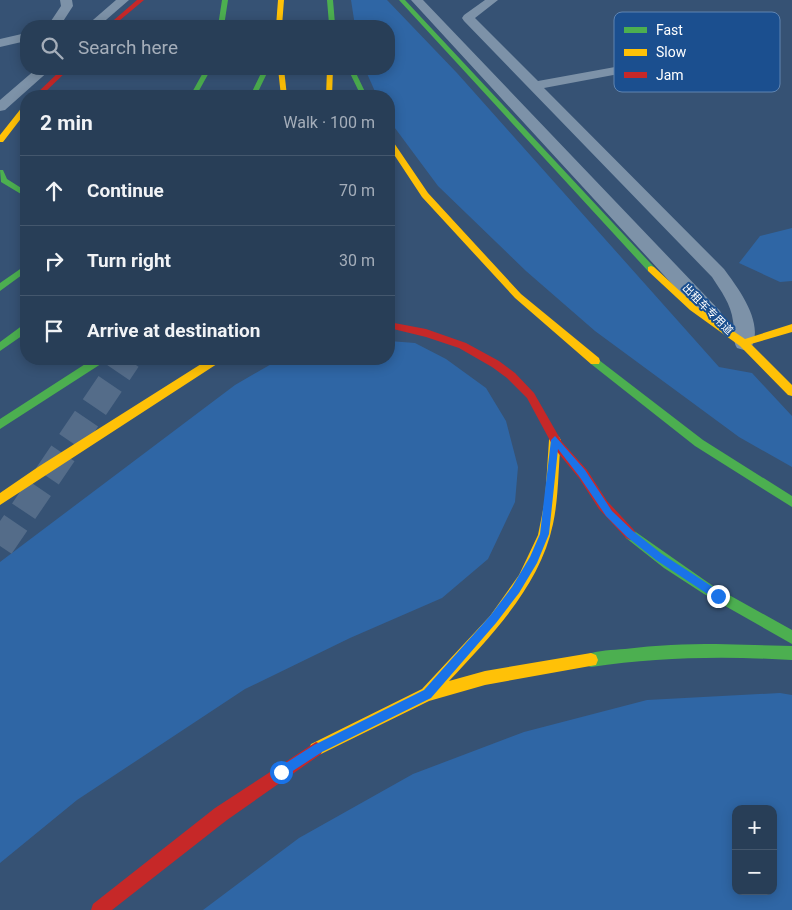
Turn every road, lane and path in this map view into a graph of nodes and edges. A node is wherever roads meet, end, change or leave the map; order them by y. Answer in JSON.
{"nodes":[{"id":1,"x":66,"y":0,"type":"edge"},
{"id":2,"x":123,"y":0,"type":"edge"},
{"id":3,"x":141,"y":0,"type":"edge"},
{"id":4,"x":225,"y":0,"type":"edge"},
{"id":5,"x":280,"y":0,"type":"edge"},
{"id":6,"x":330,"y":0,"type":"edge"},
{"id":7,"x":402,"y":0,"type":"edge"},
{"id":8,"x":417,"y":0,"type":"edge"},
{"id":9,"x":492,"y":0,"type":"edge"},
{"id":10,"x":58,"y":20,"type":"edge"},
{"id":11,"x":100,"y":20,"type":"edge"},
{"id":12,"x":118,"y":20,"type":"edge"},
{"id":13,"x":222,"y":20,"type":"edge"},
{"id":14,"x":279,"y":20,"type":"edge"},
{"id":15,"x":332,"y":20,"type":"edge"},
{"id":16,"x":20,"y":38,"type":"edge"},
{"id":17,"x":0,"y":43,"type":"edge"},
{"id":18,"x":614,"y":71,"type":"edge"},
{"id":19,"x":37,"y":75,"type":"edge"},
{"id":20,"x":60,"y":75,"type":"edge"},
{"id":21,"x":205,"y":75,"type":"edge"},
{"id":22,"x":263,"y":75,"type":"edge"},
{"id":23,"x":281,"y":75,"type":"edge"},
{"id":24,"x":330,"y":75,"type":"edge"},
{"id":25,"x":354,"y":75,"type":"edge"},
{"id":26,"x":533,"y":86,"type":"junction"},
{"id":27,"x":43,"y":90,"type":"edge"},
{"id":28,"x":196,"y":90,"type":"edge"},
{"id":29,"x":256,"y":90,"type":"edge"},
{"id":30,"x":283,"y":90,"type":"edge"},
{"id":31,"x":329,"y":90,"type":"edge"},
{"id":32,"x":361,"y":90,"type":"edge"},
{"id":33,"x":0,"y":107,"type":"edge"},
{"id":34,"x":20,"y":115,"type":"edge"},
{"id":35,"x":0,"y":140,"type":"edge"},
{"id":36,"x":395,"y":151,"type":"edge"},
{"id":37,"x":0,"y":172,"type":"edge"},
{"id":38,"x":20,"y":191,"type":"edge"},
{"id":39,"x":20,"y":273,"type":"edge"},
{"id":40,"x":0,"y":288,"type":"edge"},
{"id":41,"x":395,"y":326,"type":"edge"},
{"id":42,"x":792,"y":328,"type":"edge"},
{"id":43,"x":20,"y":333,"type":"edge"},
{"id":44,"x":744,"y":343,"type":"junction"},
{"id":45,"x":0,"y":348,"type":"edge"},
{"id":46,"x":91,"y":365,"type":"edge"},
{"id":47,"x":207,"y":365,"type":"edge"},
{"id":48,"x":792,"y":392,"type":"edge"},
{"id":49,"x":0,"y":425,"type":"edge"},
{"id":50,"x":555,"y":440,"type":"junction"},
{"id":51,"x":0,"y":500,"type":"edge"},
{"id":52,"x":792,"y":502,"type":"edge"},
{"id":53,"x":792,"y":637,"type":"edge"},
{"id":54,"x":792,"y":653,"type":"edge"},
{"id":55,"x":427,"y":694,"type":"junction"},
{"id":56,"x":99,"y":910,"type":"edge"}],
"edges":[{"from":1,"to":10,"type":"lane"},
{"from":2,"to":11,"type":"lane"},
{"from":3,"to":12,"type":"main road"},
{"from":4,"to":13,"type":"main road"},
{"from":5,"to":14,"type":"main road"},
{"from":6,"to":15,"type":"main road"},
{"from":7,"to":44,"type":"main road"},
{"from":8,"to":44,"type":"lane","name":"出租车专用道"},
{"from":9,"to":26,"type":"lane","name":"出租车专用道"},
{"from":16,"to":17,"type":"lane"},
{"from":18,"to":26,"type":"lane"},
{"from":19,"to":33,"type":"lane"},
{"from":20,"to":27,"type":"main road"},
{"from":21,"to":28,"type":"main road"},
{"from":22,"to":29,"type":"main road"},
{"from":23,"to":30,"type":"main road"},
{"from":24,"to":31,"type":"main road"},
{"from":25,"to":32,"type":"main road"},
{"from":26,"to":44,"type":"lane","name":"出租车专用道"},
{"from":34,"to":35,"type":"main road"},
{"from":36,"to":52,"type":"main road"},
{"from":37,"to":38,"type":"main road"},
{"from":39,"to":40,"type":"main road"},
{"from":41,"to":50,"type":"main road"},
{"from":42,"to":44,"type":"main road"},
{"from":43,"to":45,"type":"main road"},
{"from":44,"to":48,"type":"main road"},
{"from":46,"to":49,"type":"main road"},
{"from":47,"to":51,"type":"main road"},
{"from":50,"to":53,"type":"main road"},
{"from":50,"to":55,"type":"main road"},
{"from":54,"to":55,"type":"main road"},
{"from":55,"to":56,"type":"main road"}]}
